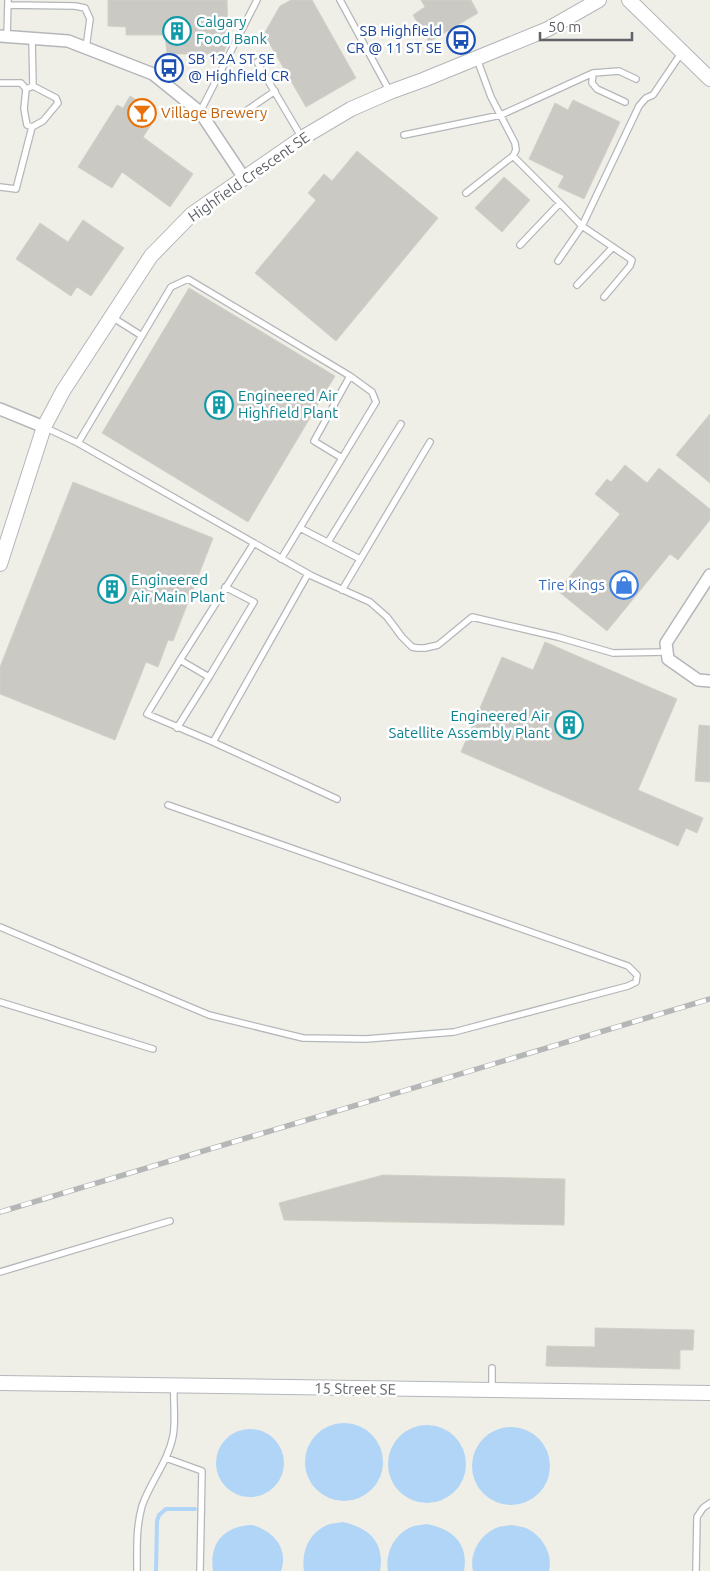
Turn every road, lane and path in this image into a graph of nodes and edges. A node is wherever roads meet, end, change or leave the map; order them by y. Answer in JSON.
{"nodes":[{"id":1,"x":256,"y":0,"type":"edge"},
{"id":2,"x":340,"y":0,"type":"edge"},
{"id":3,"x":629,"y":0,"type":"edge"},
{"id":4,"x":8,"y":3,"type":"edge"},
{"id":5,"x":594,"y":3,"type":"edge"},
{"id":6,"x":3,"y":37,"type":"edge"},
{"id":7,"x":32,"y":39,"type":"junction"},
{"id":8,"x":86,"y":48,"type":"junction"},
{"id":9,"x":682,"y":52,"type":"junction"},
{"id":10,"x":477,"y":59,"type":"junction"},
{"id":11,"x":257,"y":62,"type":"dead end"},
{"id":12,"x":592,"y":73,"type":"junction"},
{"id":13,"x":636,"y":79,"type":"dead end"},
{"id":14,"x":710,"y":79,"type":"edge"},
{"id":15,"x":0,"y":83,"type":"edge"},
{"id":16,"x":33,"y":86,"type":"junction"},
{"id":17,"x":26,"y":90,"type":"junction"},
{"id":18,"x":275,"y":92,"type":"junction"},
{"id":19,"x":390,"y":92,"type":"junction"},
{"id":20,"x":625,"y":102,"type":"dead end"},
{"id":21,"x":200,"y":112,"type":"junction"},
{"id":22,"x":243,"y":113,"type":"dead end"},
{"id":23,"x":501,"y":115,"type":"junction"},
{"id":24,"x":32,"y":127,"type":"junction"},
{"id":25,"x":404,"y":135,"type":"dead end"},
{"id":26,"x":302,"y":138,"type":"junction"},
{"id":27,"x":513,"y":156,"type":"junction"},
{"id":28,"x":244,"y":178,"type":"junction"},
{"id":29,"x":0,"y":187,"type":"edge"},
{"id":30,"x":466,"y":193,"type":"dead end"},
{"id":31,"x":560,"y":203,"type":"junction"},
{"id":32,"x":582,"y":226,"type":"junction"},
{"id":33,"x":520,"y":245,"type":"dead end"},
{"id":34,"x":612,"y":247,"type":"junction"},
{"id":35,"x":558,"y":261,"type":"dead end"},
{"id":36,"x":577,"y":285,"type":"dead end"},
{"id":37,"x":604,"y":297,"type":"dead end"},
{"id":38,"x":111,"y":317,"type":"junction"},
{"id":39,"x":142,"y":336,"type":"junction"},
{"id":40,"x":350,"y":376,"type":"junction"},
{"id":41,"x":0,"y":409,"type":"edge"},
{"id":42,"x":401,"y":424,"type":"dead end"},
{"id":43,"x":44,"y":427,"type":"junction"},
{"id":44,"x":430,"y":442,"type":"dead end"},
{"id":45,"x":78,"y":443,"type":"junction"},
{"id":46,"x":342,"y":458,"type":"junction"},
{"id":47,"x":300,"y":528,"type":"junction"},
{"id":48,"x":328,"y":542,"type":"junction"},
{"id":49,"x":254,"y":543,"type":"junction"},
{"id":50,"x":281,"y":559,"type":"junction"},
{"id":51,"x":360,"y":559,"type":"junction"},
{"id":52,"x":0,"y":564,"type":"edge"},
{"id":53,"x":308,"y":574,"type":"junction"},
{"id":54,"x":710,"y":575,"type":"edge"},
{"id":55,"x":225,"y":587,"type":"junction"},
{"id":56,"x":342,"y":590,"type":"junction"},
{"id":57,"x":667,"y":652,"type":"junction"},
{"id":58,"x":180,"y":660,"type":"junction"},
{"id":59,"x":209,"y":677,"type":"junction"},
{"id":60,"x":710,"y":681,"type":"edge"},
{"id":61,"x":178,"y":728,"type":"junction"},
{"id":62,"x":213,"y":742,"type":"junction"},
{"id":63,"x":337,"y":799,"type":"dead end"},
{"id":64,"x":168,"y":805,"type":"dead end"},
{"id":65,"x":0,"y":927,"type":"edge"},
{"id":66,"x":0,"y":1002,"type":"edge"},
{"id":67,"x":153,"y":1048,"type":"dead end"},
{"id":68,"x":170,"y":1221,"type":"dead end"},
{"id":69,"x":0,"y":1272,"type":"edge"},
{"id":70,"x":492,"y":1368,"type":"dead end"},
{"id":71,"x":0,"y":1383,"type":"edge"},
{"id":72,"x":174,"y":1386,"type":"junction"},
{"id":73,"x":492,"y":1390,"type":"junction"},
{"id":74,"x":710,"y":1393,"type":"edge"},
{"id":75,"x":166,"y":1458,"type":"junction"},
{"id":76,"x":710,"y":1503,"type":"edge"},
{"id":77,"x":137,"y":1571,"type":"edge"},
{"id":78,"x":200,"y":1571,"type":"edge"},
{"id":79,"x":696,"y":1571,"type":"edge"}],
"edges":[{"from":1,"to":21,"type":"lane"},
{"from":2,"to":19,"type":"lane"},
{"from":3,"to":9,"type":"street"},
{"from":4,"to":6,"type":"lane"},
{"from":4,"to":8,"type":"lane"},
{"from":5,"to":10,"type":"street","name":"Highfield Crescent SE"},
{"from":6,"to":7,"type":"street"},
{"from":7,"to":8,"type":"street"},
{"from":7,"to":16,"type":"lane"},
{"from":8,"to":21,"type":"street"},
{"from":9,"to":14,"type":"street"},
{"from":9,"to":32,"type":"lane"},
{"from":10,"to":19,"type":"street","name":"Highfield Crescent SE"},
{"from":10,"to":23,"type":"lane"},
{"from":11,"to":18,"type":"lane"},
{"from":12,"to":13,"type":"lane"},
{"from":12,"to":20,"type":"lane"},
{"from":12,"to":23,"type":"lane"},
{"from":15,"to":17,"type":"lane"},
{"from":16,"to":17,"type":"lane"},
{"from":16,"to":24,"type":"lane"},
{"from":17,"to":24,"type":"lane"},
{"from":18,"to":22,"type":"lane"},
{"from":18,"to":26,"type":"lane"},
{"from":19,"to":26,"type":"street","name":"Highfield Crescent SE"},
{"from":21,"to":28,"type":"street"},
{"from":23,"to":25,"type":"lane"},
{"from":23,"to":27,"type":"lane"},
{"from":24,"to":29,"type":"lane"},
{"from":26,"to":28,"type":"street","name":"Highfield Crescent SE"},
{"from":27,"to":30,"type":"lane"},
{"from":27,"to":31,"type":"lane"},
{"from":28,"to":38,"type":"street","name":"Highfield Crescent SE"},
{"from":31,"to":32,"type":"lane"},
{"from":31,"to":33,"type":"lane"},
{"from":32,"to":34,"type":"lane"},
{"from":32,"to":35,"type":"lane"},
{"from":34,"to":36,"type":"lane"},
{"from":34,"to":37,"type":"lane"},
{"from":38,"to":39,"type":"lane"},
{"from":38,"to":43,"type":"street","name":"Highfield Crescent SE"},
{"from":39,"to":40,"type":"lane"},
{"from":39,"to":45,"type":"lane"},
{"from":40,"to":46,"type":"lane"},
{"from":40,"to":46,"type":"lane"},
{"from":41,"to":43,"type":"street"},
{"from":42,"to":48,"type":"lane"},
{"from":43,"to":45,"type":"lane"},
{"from":43,"to":52,"type":"street","name":"Highfield Crescent SE"},
{"from":44,"to":51,"type":"lane"},
{"from":45,"to":49,"type":"lane"},
{"from":46,"to":47,"type":"lane"},
{"from":47,"to":48,"type":"lane"},
{"from":47,"to":50,"type":"lane"},
{"from":48,"to":51,"type":"lane"},
{"from":49,"to":50,"type":"lane"},
{"from":49,"to":55,"type":"lane"},
{"from":50,"to":53,"type":"lane"},
{"from":51,"to":56,"type":"lane"},
{"from":53,"to":56,"type":"lane"},
{"from":53,"to":62,"type":"lane"},
{"from":54,"to":57,"type":"street"},
{"from":55,"to":58,"type":"lane"},
{"from":55,"to":59,"type":"lane"},
{"from":56,"to":57,"type":"lane"},
{"from":57,"to":60,"type":"street"},
{"from":58,"to":59,"type":"lane"},
{"from":58,"to":61,"type":"lane"},
{"from":59,"to":61,"type":"lane"},
{"from":61,"to":62,"type":"lane"},
{"from":62,"to":63,"type":"lane"},
{"from":64,"to":65,"type":"lane"},
{"from":66,"to":67,"type":"lane"},
{"from":68,"to":69,"type":"lane"},
{"from":70,"to":73,"type":"lane"},
{"from":71,"to":72,"type":"street","name":"15 Street SE"},
{"from":72,"to":73,"type":"street","name":"15 Street SE"},
{"from":72,"to":75,"type":"lane"},
{"from":73,"to":74,"type":"street","name":"15 Street SE"},
{"from":75,"to":77,"type":"lane"},
{"from":75,"to":78,"type":"lane"},
{"from":76,"to":79,"type":"lane"}]}
